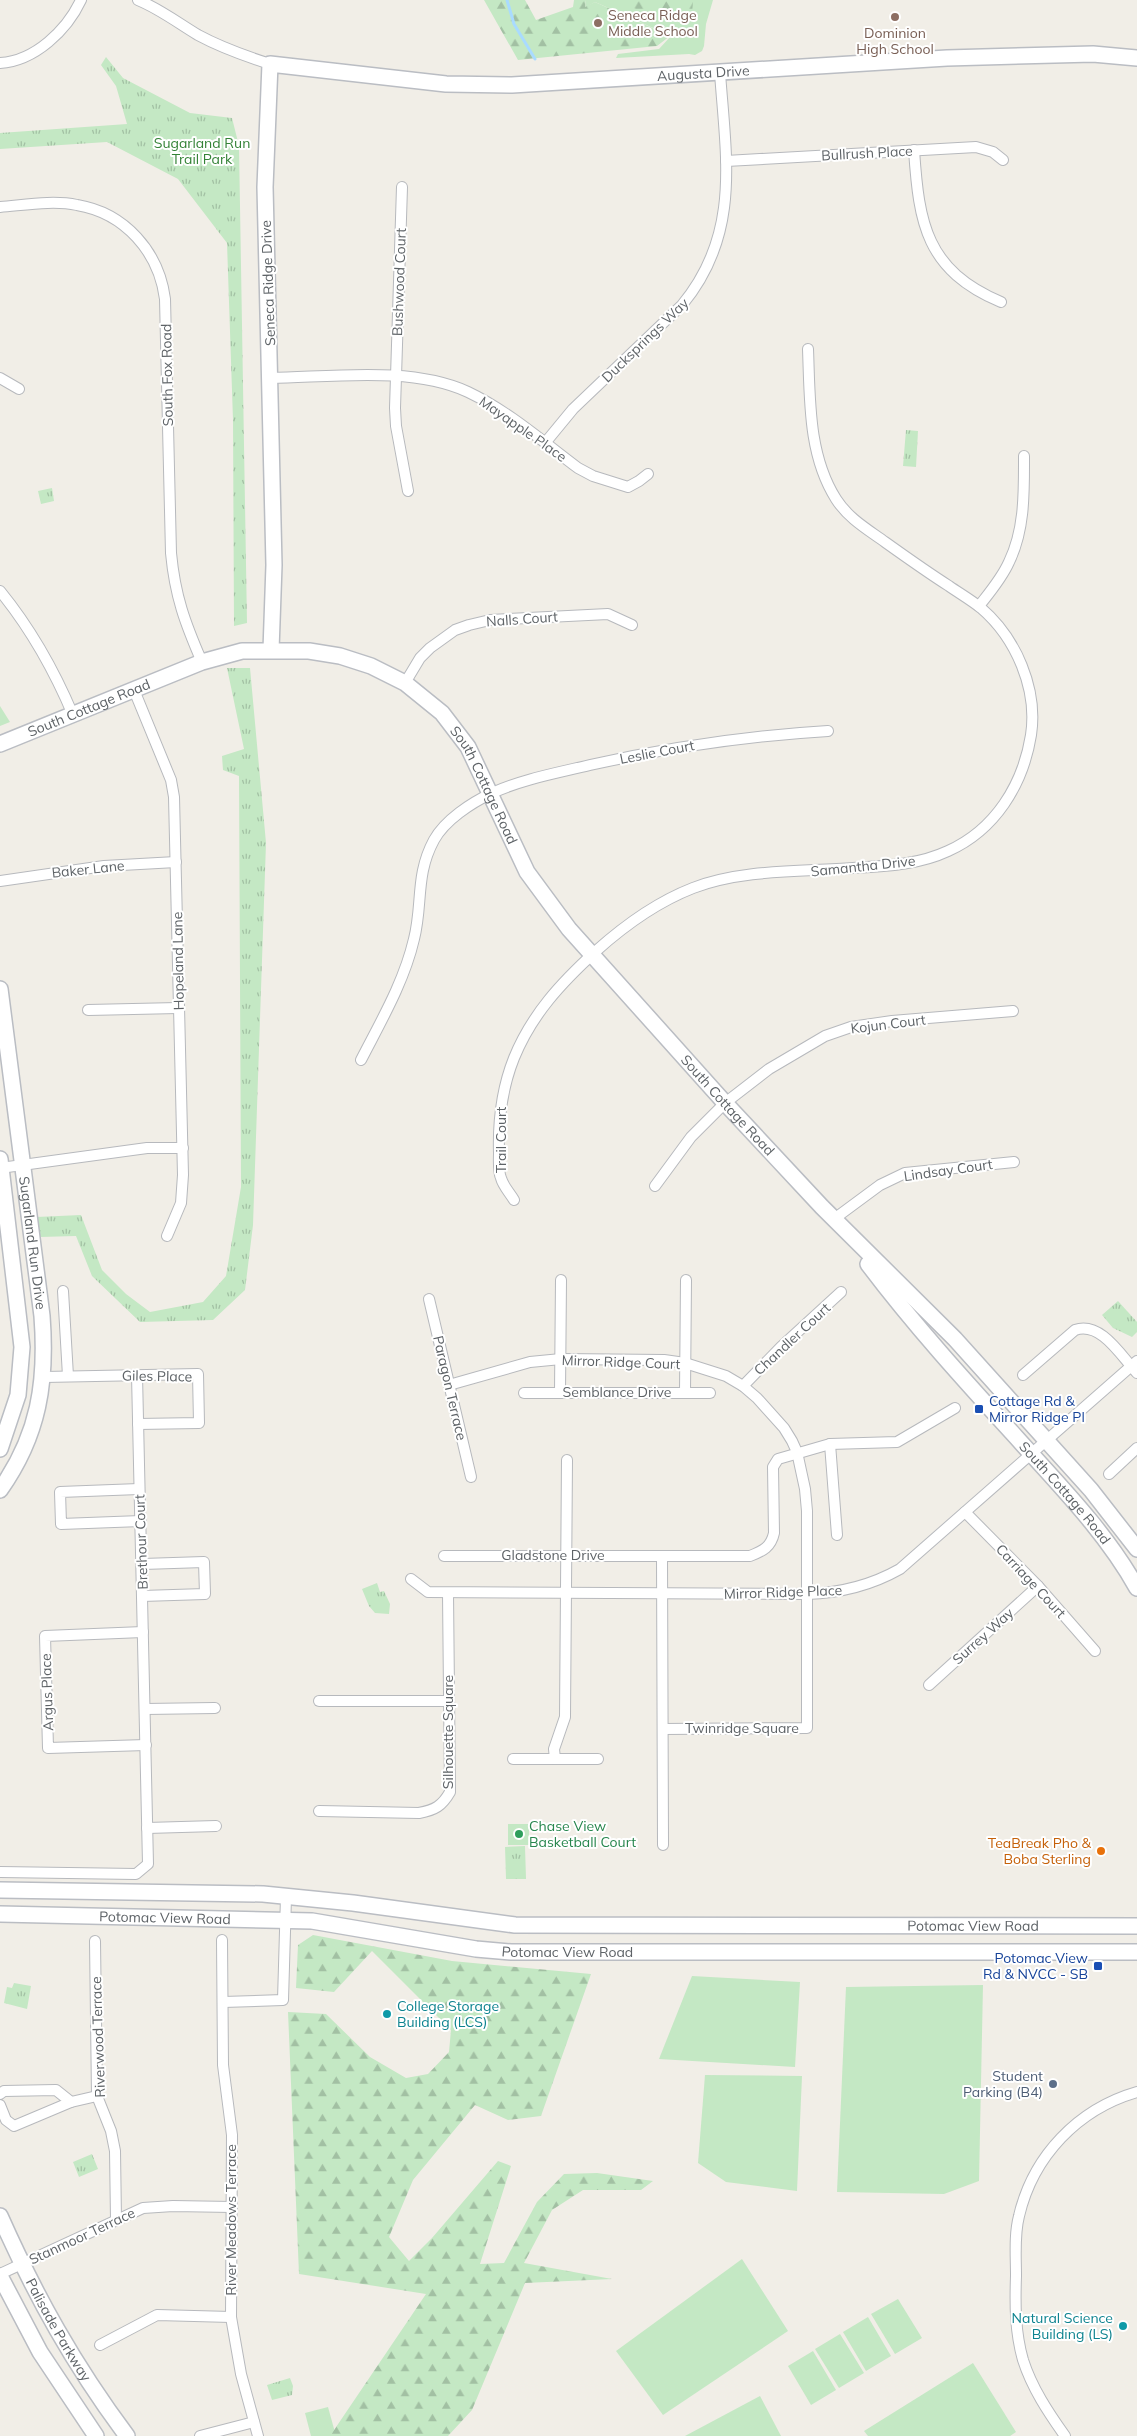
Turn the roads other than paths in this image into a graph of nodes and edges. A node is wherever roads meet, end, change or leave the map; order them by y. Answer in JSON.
{"nodes":[{"id":1,"x":81,"y":0,"type":"edge"},
{"id":2,"x":138,"y":0,"type":"edge"},
{"id":3,"x":1137,"y":58,"type":"edge"},
{"id":4,"x":0,"y":63,"type":"edge"},
{"id":5,"x":270,"y":64,"type":"junction"},
{"id":6,"x":720,"y":73,"type":"junction"},
{"id":7,"x":914,"y":150,"type":"junction"},
{"id":8,"x":1003,"y":160,"type":"dead end"},
{"id":9,"x":726,"y":161,"type":"junction"},
{"id":10,"x":402,"y":188,"type":"dead end"},
{"id":11,"x":0,"y":207,"type":"edge"},
{"id":12,"x":1001,"y":302,"type":"dead end"},
{"id":13,"x":808,"y":349,"type":"dead end"},
{"id":14,"x":396,"y":376,"type":"junction"},
{"id":15,"x":0,"y":378,"type":"edge"},
{"id":16,"x":272,"y":378,"type":"junction"},
{"id":17,"x":19,"y":389,"type":"dead end"},
{"id":18,"x":545,"y":443,"type":"junction"},
{"id":19,"x":1024,"y":456,"type":"dead end"},
{"id":20,"x":648,"y":474,"type":"dead end"},
{"id":21,"x":408,"y":491,"type":"dead end"},
{"id":22,"x":0,"y":591,"type":"edge"},
{"id":23,"x":979,"y":606,"type":"junction"},
{"id":24,"x":632,"y":625,"type":"dead end"},
{"id":25,"x":271,"y":650,"type":"junction"},
{"id":26,"x":202,"y":662,"type":"junction"},
{"id":27,"x":405,"y":682,"type":"junction"},
{"id":28,"x":134,"y":690,"type":"junction"},
{"id":29,"x":72,"y":715,"type":"junction"},
{"id":30,"x":828,"y":732,"type":"dead end"},
{"id":31,"x":0,"y":744,"type":"edge"},
{"id":32,"x":491,"y":794,"type":"junction"},
{"id":33,"x":176,"y":862,"type":"junction"},
{"id":34,"x":0,"y":881,"type":"edge"},
{"id":35,"x":592,"y":955,"type":"junction"},
{"id":36,"x":0,"y":989,"type":"edge"},
{"id":37,"x":178,"y":1008,"type":"junction"},
{"id":38,"x":88,"y":1010,"type":"dead end"},
{"id":39,"x":1013,"y":1011,"type":"dead end"},
{"id":40,"x":361,"y":1060,"type":"dead end"},
{"id":41,"x":725,"y":1103,"type":"junction"},
{"id":42,"x":183,"y":1148,"type":"junction"},
{"id":43,"x":1014,"y":1162,"type":"dead end"},
{"id":44,"x":0,"y":1165,"type":"edge"},
{"id":45,"x":23,"y":1165,"type":"junction"},
{"id":46,"x":655,"y":1186,"type":"dead end"},
{"id":47,"x":514,"y":1200,"type":"dead end"},
{"id":48,"x":834,"y":1219,"type":"junction"},
{"id":49,"x":168,"y":1236,"type":"dead end"},
{"id":50,"x":561,"y":1280,"type":"dead end"},
{"id":51,"x":686,"y":1280,"type":"dead end"},
{"id":52,"x":63,"y":1291,"type":"dead end"},
{"id":53,"x":842,"y":1292,"type":"dead end"},
{"id":54,"x":429,"y":1299,"type":"dead end"},
{"id":55,"x":561,"y":1359,"type":"junction"},
{"id":56,"x":685,"y":1363,"type":"junction"},
{"id":57,"x":1135,"y":1367,"type":"edge"},
{"id":58,"x":137,"y":1375,"type":"junction"},
{"id":59,"x":1023,"y":1375,"type":"dead end"},
{"id":60,"x":68,"y":1376,"type":"junction"},
{"id":61,"x":44,"y":1377,"type":"junction"},
{"id":62,"x":449,"y":1385,"type":"junction"},
{"id":63,"x":743,"y":1386,"type":"junction"},
{"id":64,"x":560,"y":1392,"type":"junction"},
{"id":65,"x":685,"y":1392,"type":"junction"},
{"id":66,"x":710,"y":1392,"type":"dead end"},
{"id":67,"x":524,"y":1393,"type":"dead end"},
{"id":68,"x":955,"y":1408,"type":"dead end"},
{"id":69,"x":138,"y":1424,"type":"junction"},
{"id":70,"x":1046,"y":1441,"type":"junction"},
{"id":71,"x":830,"y":1444,"type":"junction"},
{"id":72,"x":1137,"y":1448,"type":"edge"},
{"id":73,"x":0,"y":1449,"type":"edge"},
{"id":74,"x":797,"y":1452,"type":"junction"},
{"id":75,"x":1031,"y":1454,"type":"junction"},
{"id":76,"x":567,"y":1460,"type":"dead end"},
{"id":77,"x":1109,"y":1474,"type":"dead end"},
{"id":78,"x":471,"y":1477,"type":"dead end"},
{"id":79,"x":139,"y":1489,"type":"junction"},
{"id":80,"x":0,"y":1490,"type":"edge"},
{"id":81,"x":965,"y":1512,"type":"junction"},
{"id":82,"x":141,"y":1521,"type":"junction"},
{"id":83,"x":837,"y":1535,"type":"dead end"},
{"id":84,"x":1137,"y":1549,"type":"edge"},
{"id":85,"x":567,"y":1555,"type":"junction"},
{"id":86,"x":444,"y":1556,"type":"dead end"},
{"id":87,"x":662,"y":1556,"type":"junction"},
{"id":88,"x":143,"y":1564,"type":"junction"},
{"id":89,"x":411,"y":1579,"type":"dead end"},
{"id":90,"x":1038,"y":1586,"type":"junction"},
{"id":91,"x":1137,"y":1588,"type":"edge"},
{"id":92,"x":448,"y":1593,"type":"junction"},
{"id":93,"x":568,"y":1593,"type":"junction"},
{"id":94,"x":662,"y":1594,"type":"junction"},
{"id":95,"x":807,"y":1594,"type":"junction"},
{"id":96,"x":142,"y":1596,"type":"junction"},
{"id":97,"x":143,"y":1632,"type":"junction"},
{"id":98,"x":1095,"y":1651,"type":"dead end"},
{"id":99,"x":928,"y":1685,"type":"dead end"},
{"id":100,"x":319,"y":1701,"type":"dead end"},
{"id":101,"x":448,"y":1701,"type":"junction"},
{"id":102,"x":215,"y":1708,"type":"dead end"},
{"id":103,"x":145,"y":1710,"type":"junction"},
{"id":104,"x":663,"y":1729,"type":"junction"},
{"id":105,"x":146,"y":1745,"type":"junction"},
{"id":106,"x":513,"y":1759,"type":"dead end"},
{"id":107,"x":555,"y":1759,"type":"junction"},
{"id":108,"x":598,"y":1759,"type":"dead end"},
{"id":109,"x":319,"y":1811,"type":"dead end"},
{"id":110,"x":216,"y":1826,"type":"dead end"},
{"id":111,"x":146,"y":1828,"type":"junction"},
{"id":112,"x":663,"y":1845,"type":"dead end"},
{"id":113,"x":0,"y":1872,"type":"edge"},
{"id":114,"x":0,"y":1890,"type":"edge"},
{"id":115,"x":286,"y":1897,"type":"junction"},
{"id":116,"x":0,"y":1914,"type":"edge"},
{"id":117,"x":286,"y":1920,"type":"junction"},
{"id":118,"x":1137,"y":1926,"type":"edge"},
{"id":119,"x":222,"y":1940,"type":"dead end"},
{"id":120,"x":96,"y":1942,"type":"dead end"},
{"id":121,"x":1137,"y":1952,"type":"edge"},
{"id":122,"x":223,"y":2002,"type":"junction"},
{"id":123,"x":1137,"y":2092,"type":"edge"},
{"id":124,"x":0,"y":2094,"type":"edge"},
{"id":125,"x":97,"y":2096,"type":"junction"},
{"id":126,"x":71,"y":2102,"type":"junction"},
{"id":127,"x":0,"y":2105,"type":"edge"},
{"id":128,"x":232,"y":2207,"type":"junction"},
{"id":129,"x":0,"y":2216,"type":"edge"},
{"id":130,"x":116,"y":2220,"type":"junction"},
{"id":131,"x":22,"y":2264,"type":"junction"},
{"id":132,"x":0,"y":2275,"type":"edge"},
{"id":133,"x":231,"y":2317,"type":"junction"},
{"id":134,"x":100,"y":2345,"type":"dead end"},
{"id":135,"x":254,"y":2422,"type":"junction"},
{"id":136,"x":96,"y":2436,"type":"edge"},
{"id":137,"x":127,"y":2436,"type":"edge"},
{"id":138,"x":200,"y":2436,"type":"edge"},
{"id":139,"x":258,"y":2436,"type":"edge"},
{"id":140,"x":1065,"y":2436,"type":"edge"}],
"edges":[{"from":1,"to":4,"type":"street"},
{"from":2,"to":5,"type":"street"},
{"from":3,"to":6,"type":"street","name":"Augusta Drive"},
{"from":5,"to":6,"type":"street","name":"Augusta Drive"},
{"from":5,"to":16,"type":"street","name":"Seneca Ridge Drive"},
{"from":6,"to":9,"type":"street","name":"Ducksprings Way"},
{"from":7,"to":8,"type":"street","name":"Bullrush Place"},
{"from":7,"to":9,"type":"street","name":"Bullrush Place"},
{"from":7,"to":12,"type":"street"},
{"from":9,"to":18,"type":"street","name":"Ducksprings Way"},
{"from":10,"to":14,"type":"street","name":"Bushwood Court"},
{"from":11,"to":26,"type":"street","name":"South Fox Road"},
{"from":13,"to":23,"type":"street","name":"Samantha Drive"},
{"from":14,"to":16,"type":"street","name":"Mayapple Place"},
{"from":14,"to":18,"type":"street","name":"Mayapple Place"},
{"from":14,"to":21,"type":"street","name":"Bushwood Court"},
{"from":15,"to":17,"type":"street"},
{"from":16,"to":25,"type":"street","name":"Seneca Ridge Drive"},
{"from":18,"to":20,"type":"street","name":"Mayapple Place"},
{"from":19,"to":23,"type":"street"},
{"from":22,"to":29,"type":"street"},
{"from":23,"to":35,"type":"street","name":"Samantha Drive"},
{"from":24,"to":27,"type":"street","name":"Nalls Court"},
{"from":25,"to":26,"type":"street","name":"South Cottage Road"},
{"from":25,"to":27,"type":"street","name":"South Cottage Road"},
{"from":26,"to":28,"type":"street","name":"South Cottage Road"},
{"from":27,"to":32,"type":"street","name":"South Cottage Road"},
{"from":28,"to":29,"type":"street","name":"South Cottage Road"},
{"from":28,"to":33,"type":"street","name":"Hopeland Lane"},
{"from":29,"to":31,"type":"street","name":"South Cottage Road"},
{"from":30,"to":32,"type":"street","name":"Leslie Court"},
{"from":32,"to":35,"type":"street","name":"South Cottage Road"},
{"from":32,"to":40,"type":"street","name":"Leslie Court"},
{"from":33,"to":34,"type":"street","name":"Baker Lane"},
{"from":33,"to":37,"type":"street","name":"Hopeland Lane"},
{"from":35,"to":41,"type":"street","name":"South Cottage Road"},
{"from":35,"to":47,"type":"street","name":"Trail Court"},
{"from":36,"to":45,"type":"street","name":"Sugarland Run Drive"},
{"from":37,"to":38,"type":"street"},
{"from":37,"to":42,"type":"street","name":"Hopeland Lane"},
{"from":39,"to":41,"type":"street","name":"Kojun Court"},
{"from":41,"to":46,"type":"street","name":"Kojun Court"},
{"from":41,"to":48,"type":"street","name":"South Cottage Road"},
{"from":42,"to":45,"type":"street"},
{"from":42,"to":49,"type":"street","name":"Hopeland Lane"},
{"from":43,"to":48,"type":"street","name":"Lindsay Court"},
{"from":44,"to":45,"type":"street"},
{"from":44,"to":73,"type":"street","name":"Sugarland Run Drive"},
{"from":45,"to":61,"type":"street","name":"Sugarland Run Drive"},
{"from":48,"to":70,"type":"street","name":"South Cottage Road"},
{"from":48,"to":75,"type":"street","name":"South Cottage Road"},
{"from":50,"to":55,"type":"street"},
{"from":51,"to":56,"type":"street"},
{"from":52,"to":60,"type":"street"},
{"from":53,"to":63,"type":"street","name":"Chandler Court"},
{"from":54,"to":62,"type":"street","name":"Paragon Terrace"},
{"from":55,"to":56,"type":"street","name":"Mirror Ridge Court"},
{"from":55,"to":62,"type":"street","name":"Mirror Ridge Court"},
{"from":55,"to":64,"type":"street"},
{"from":56,"to":63,"type":"street","name":"Mirror Ridge Court"},
{"from":56,"to":65,"type":"street"},
{"from":57,"to":59,"type":"street"},
{"from":57,"to":70,"type":"street","name":"Mirror Ridge Place"},
{"from":58,"to":60,"type":"street","name":"Giles Place"},
{"from":58,"to":69,"type":"street","name":"Brethour Court"},
{"from":58,"to":69,"type":"street","name":"Giles Place"},
{"from":60,"to":61,"type":"street","name":"Giles Place"},
{"from":61,"to":80,"type":"street","name":"Sugarland Run Drive"},
{"from":62,"to":78,"type":"street","name":"Paragon Terrace"},
{"from":63,"to":74,"type":"street","name":"Mirror Ridge Court"},
{"from":64,"to":65,"type":"street","name":"Semblance Drive"},
{"from":64,"to":67,"type":"street","name":"Semblance Drive"},
{"from":65,"to":66,"type":"street","name":"Semblance Drive"},
{"from":68,"to":71,"type":"street"},
{"from":69,"to":79,"type":"street","name":"Brethour Court"},
{"from":70,"to":75,"type":"street","name":"Mirror Ridge Place"},
{"from":70,"to":84,"type":"street","name":"South Cottage Road"},
{"from":71,"to":74,"type":"street"},
{"from":71,"to":83,"type":"street"},
{"from":72,"to":77,"type":"street"},
{"from":74,"to":87,"type":"street","name":"Gladstone Drive"},
{"from":74,"to":95,"type":"street","name":"Mirror Ridge Court"},
{"from":75,"to":81,"type":"street","name":"Mirror Ridge Place"},
{"from":75,"to":91,"type":"street","name":"South Cottage Road"},
{"from":76,"to":85,"type":"street"},
{"from":79,"to":82,"type":"street","name":"Brethour Court"},
{"from":79,"to":82,"type":"street"},
{"from":81,"to":90,"type":"street","name":"Carriage Court"},
{"from":81,"to":95,"type":"street","name":"Mirror Ridge Place"},
{"from":82,"to":88,"type":"street","name":"Brethour Court"},
{"from":85,"to":86,"type":"street","name":"Gladstone Drive"},
{"from":85,"to":87,"type":"street","name":"Gladstone Drive"},
{"from":85,"to":93,"type":"street"},
{"from":87,"to":94,"type":"street"},
{"from":88,"to":96,"type":"street","name":"Brethour Court"},
{"from":88,"to":96,"type":"street"},
{"from":89,"to":92,"type":"street","name":"Mirror Ridge Place"},
{"from":90,"to":98,"type":"street","name":"Carriage Court"},
{"from":90,"to":99,"type":"street","name":"Surrey Way"},
{"from":92,"to":93,"type":"street","name":"Mirror Ridge Place"},
{"from":92,"to":101,"type":"street","name":"Silhouette Square"},
{"from":93,"to":94,"type":"street","name":"Mirror Ridge Place"},
{"from":93,"to":107,"type":"street"},
{"from":94,"to":95,"type":"street","name":"Mirror Ridge Place"},
{"from":94,"to":104,"type":"street"},
{"from":95,"to":104,"type":"street","name":"Twinridge Square"},
{"from":96,"to":97,"type":"street","name":"Brethour Court"},
{"from":97,"to":103,"type":"street","name":"Brethour Court"},
{"from":97,"to":105,"type":"street","name":"Argus Place"},
{"from":100,"to":101,"type":"street"},
{"from":101,"to":109,"type":"street","name":"Silhouette Square"},
{"from":102,"to":103,"type":"street"},
{"from":103,"to":105,"type":"street","name":"Brethour Court"},
{"from":104,"to":112,"type":"street"},
{"from":105,"to":111,"type":"street","name":"Brethour Court"},
{"from":106,"to":107,"type":"street"},
{"from":107,"to":108,"type":"street"},
{"from":110,"to":111,"type":"street"},
{"from":111,"to":113,"type":"street","name":"Brethour Court"},
{"from":114,"to":115,"type":"street","name":"Potomac View Road"},
{"from":115,"to":117,"type":"street"},
{"from":115,"to":118,"type":"street","name":"Potomac View Road"},
{"from":116,"to":117,"type":"street","name":"Potomac View Road"},
{"from":117,"to":121,"type":"street","name":"Potomac View Road"},
{"from":117,"to":122,"type":"street"},
{"from":119,"to":122,"type":"street","name":"River Meadows Terrace"},
{"from":120,"to":125,"type":"street","name":"Riverwood Terrace"},
{"from":122,"to":128,"type":"street","name":"River Meadows Terrace"},
{"from":123,"to":140,"type":"street"},
{"from":124,"to":126,"type":"street"},
{"from":125,"to":126,"type":"street"},
{"from":125,"to":130,"type":"street","name":"Riverwood Terrace"},
{"from":126,"to":127,"type":"street"},
{"from":128,"to":130,"type":"street","name":"Stanmoor Terrace"},
{"from":128,"to":133,"type":"street","name":"River Meadows Terrace"},
{"from":129,"to":131,"type":"street","name":"Palisade Parkway"},
{"from":130,"to":131,"type":"street","name":"Stanmoor Terrace"},
{"from":131,"to":132,"type":"street","name":"Stanmoor Terrace"},
{"from":131,"to":137,"type":"street","name":"Palisade Parkway"},
{"from":132,"to":136,"type":"street","name":"Palisade Parkway"},
{"from":133,"to":134,"type":"street"},
{"from":133,"to":135,"type":"street","name":"River Meadows Terrace"},
{"from":135,"to":138,"type":"street"},
{"from":135,"to":139,"type":"street","name":"River Meadows Terrace"}]}
